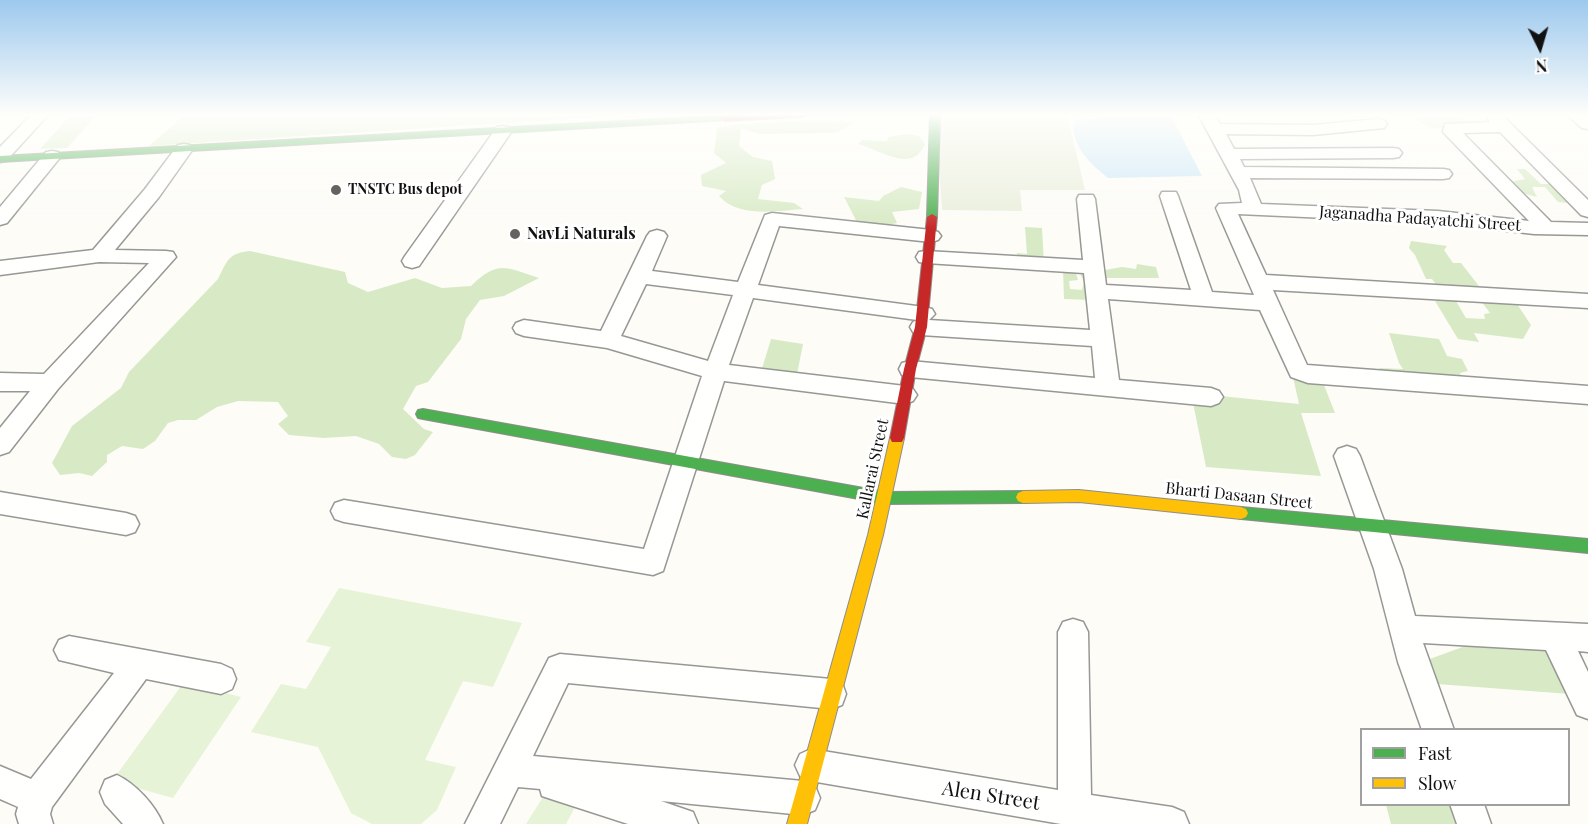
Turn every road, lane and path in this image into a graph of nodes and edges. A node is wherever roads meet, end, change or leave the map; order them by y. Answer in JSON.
{"nodes":[{"id":1,"x":119,"y":152,"type":"edge"},
{"id":2,"x":181,"y":152,"type":"edge"},
{"id":3,"x":488,"y":152,"type":"edge"},
{"id":4,"x":933,"y":152,"type":"edge"},
{"id":5,"x":1472,"y":152,"type":"edge"},
{"id":6,"x":1530,"y":152,"type":"edge"},
{"id":7,"x":1393,"y":153,"type":"dead end"},
{"id":8,"x":1227,"y":154,"type":"joint"},
{"id":9,"x":52,"y":156,"type":"junction"},
{"id":10,"x":0,"y":158,"type":"edge"},
{"id":11,"x":1237,"y":172,"type":"junction"},
{"id":12,"x":1443,"y":174,"type":"dead end"},
{"id":13,"x":1169,"y":196,"type":"dead end"},
{"id":14,"x":1086,"y":199,"type":"dead end"},
{"id":15,"x":1253,"y":208,"type":"junction"},
{"id":16,"x":1588,"y":211,"type":"edge"},
{"id":17,"x":0,"y":219,"type":"edge"},
{"id":18,"x":1546,"y":228,"type":"junction"},
{"id":19,"x":1588,"y":229,"type":"edge"},
{"id":20,"x":657,"y":236,"type":"dead end"},
{"id":21,"x":929,"y":247,"type":"junction"},
{"id":22,"x":99,"y":256,"type":"junction"},
{"id":23,"x":412,"y":261,"type":"dead end"},
{"id":24,"x":1093,"y":267,"type":"junction"},
{"id":25,"x":0,"y":268,"type":"edge"},
{"id":26,"x":639,"y":276,"type":"junction"},
{"id":27,"x":1260,"y":282,"type":"junction"},
{"id":28,"x":746,"y":290,"type":"junction"},
{"id":29,"x":1098,"y":291,"type":"junction"},
{"id":30,"x":1204,"y":299,"type":"junction"},
{"id":31,"x":1588,"y":301,"type":"edge"},
{"id":32,"x":1269,"y":303,"type":"junction"},
{"id":33,"x":922,"y":320,"type":"junction"},
{"id":34,"x":524,"y":328,"type":"dead end"},
{"id":35,"x":1103,"y":339,"type":"junction"},
{"id":36,"x":608,"y":340,"type":"junction"},
{"id":37,"x":910,"y":369,"type":"junction"},
{"id":38,"x":714,"y":372,"type":"junction"},
{"id":39,"x":0,"y":382,"type":"edge"},
{"id":40,"x":50,"y":383,"type":"junction"},
{"id":41,"x":1108,"y":388,"type":"junction"},
{"id":42,"x":905,"y":396,"type":"junction"},
{"id":43,"x":1210,"y":397,"type":"dead end"},
{"id":44,"x":1586,"y":399,"type":"edge"},
{"id":45,"x":423,"y":414,"type":"dead end"},
{"id":46,"x":0,"y":445,"type":"edge"},
{"id":47,"x":1347,"y":456,"type":"dead end"},
{"id":48,"x":686,"y":460,"type":"junction"},
{"id":49,"x":886,"y":498,"type":"junction"},
{"id":50,"x":0,"y":503,"type":"edge"},
{"id":51,"x":344,"y":511,"type":"dead end"},
{"id":52,"x":126,"y":524,"type":"dead end"},
{"id":53,"x":1373,"y":527,"type":"junction"},
{"id":54,"x":1588,"y":546,"type":"edge"},
{"id":55,"x":1403,"y":629,"type":"junction"},
{"id":56,"x":1072,"y":632,"type":"dead end"},
{"id":57,"x":1555,"y":636,"type":"junction"},
{"id":58,"x":1588,"y":638,"type":"edge"},
{"id":59,"x":69,"y":650,"type":"dead end"},
{"id":60,"x":138,"y":664,"type":"junction"},
{"id":61,"x":221,"y":680,"type":"dead end"},
{"id":62,"x":831,"y":694,"type":"junction"},
{"id":63,"x":1588,"y":704,"type":"edge"},
{"id":64,"x":1438,"y":728,"type":"edge"},
{"id":65,"x":811,"y":765,"type":"junction"},
{"id":66,"x":510,"y":770,"type":"junction"},
{"id":67,"x":0,"y":782,"type":"edge"},
{"id":68,"x":117,"y":792,"type":"dead end"},
{"id":69,"x":1468,"y":806,"type":"edge"},
{"id":70,"x":1075,"y":808,"type":"junction"},
{"id":71,"x":800,"y":811,"type":"edge"},
{"id":72,"x":37,"y":812,"type":"edge"},
{"id":73,"x":675,"y":823,"type":"edge"},
{"id":74,"x":146,"y":824,"type":"edge"},
{"id":75,"x":483,"y":824,"type":"edge"},
{"id":76,"x":1172,"y":824,"type":"edge"},
{"id":77,"x":1474,"y":824,"type":"edge"}],
"edges":[{"from":1,"to":9,"type":"street"},
{"from":2,"to":22,"type":"street"},
{"from":3,"to":23,"type":"street"},
{"from":4,"to":21,"type":"street","name":"Kallarai Street"},
{"from":5,"to":18,"type":"street"},
{"from":6,"to":16,"type":"street"},
{"from":7,"to":8,"type":"street"},
{"from":8,"to":11,"type":"street"},
{"from":9,"to":10,"type":"street"},
{"from":9,"to":17,"type":"street"},
{"from":11,"to":12,"type":"street"},
{"from":11,"to":15,"type":"street"},
{"from":13,"to":30,"type":"street"},
{"from":14,"to":24,"type":"street"},
{"from":15,"to":18,"type":"street","name":"Jaganadha Padayatchi Street"},
{"from":15,"to":27,"type":"street","name":"Jaganadha Padayatchi Street"},
{"from":18,"to":19,"type":"street","name":"Jaganadha Padayatchi Street"},
{"from":20,"to":26,"type":"street"},
{"from":21,"to":24,"type":"street"},
{"from":21,"to":28,"type":"street"},
{"from":21,"to":33,"type":"street","name":"Kallarai Street"},
{"from":22,"to":25,"type":"street"},
{"from":22,"to":40,"type":"street"},
{"from":24,"to":29,"type":"street"},
{"from":26,"to":28,"type":"street"},
{"from":26,"to":36,"type":"street"},
{"from":27,"to":31,"type":"street"},
{"from":27,"to":32,"type":"street"},
{"from":28,"to":33,"type":"street"},
{"from":28,"to":38,"type":"street"},
{"from":29,"to":30,"type":"street"},
{"from":29,"to":35,"type":"street"},
{"from":30,"to":32,"type":"street"},
{"from":32,"to":44,"type":"street"},
{"from":33,"to":35,"type":"street"},
{"from":33,"to":37,"type":"street","name":"Kallarai Street"},
{"from":34,"to":36,"type":"street"},
{"from":35,"to":41,"type":"street"},
{"from":36,"to":38,"type":"street"},
{"from":37,"to":41,"type":"street"},
{"from":37,"to":42,"type":"street","name":"Kallarai Street"},
{"from":38,"to":42,"type":"street"},
{"from":38,"to":48,"type":"street"},
{"from":39,"to":40,"type":"street"},
{"from":40,"to":46,"type":"street"},
{"from":41,"to":43,"type":"street"},
{"from":42,"to":49,"type":"street","name":"Kallarai Street"},
{"from":45,"to":48,"type":"street","name":"Bharti Dasaan Street"},
{"from":47,"to":53,"type":"street"},
{"from":48,"to":49,"type":"street","name":"Bharti Dasaan Street"},
{"from":48,"to":51,"type":"street"},
{"from":49,"to":53,"type":"street","name":"Bharti Dasaan Street"},
{"from":49,"to":62,"type":"street","name":"Kallarai Street"},
{"from":50,"to":52,"type":"street"},
{"from":53,"to":54,"type":"street","name":"Bharti Dasaan Street"},
{"from":53,"to":55,"type":"street"},
{"from":55,"to":57,"type":"street"},
{"from":55,"to":64,"type":"street"},
{"from":56,"to":70,"type":"street"},
{"from":57,"to":58,"type":"street"},
{"from":57,"to":63,"type":"street"},
{"from":59,"to":60,"type":"street"},
{"from":60,"to":61,"type":"street"},
{"from":60,"to":72,"type":"street"},
{"from":62,"to":65,"type":"street","name":"Kallarai Street"},
{"from":62,"to":66,"type":"street"},
{"from":65,"to":70,"type":"street","name":"Alen Street"},
{"from":65,"to":71,"type":"street","name":"Kallarai Street"},
{"from":66,"to":71,"type":"street"},
{"from":66,"to":73,"type":"street"},
{"from":66,"to":75,"type":"street"},
{"from":67,"to":72,"type":"street"},
{"from":68,"to":74,"type":"street"},
{"from":69,"to":77,"type":"street"},
{"from":70,"to":76,"type":"street","name":"Alen Street"}]}
